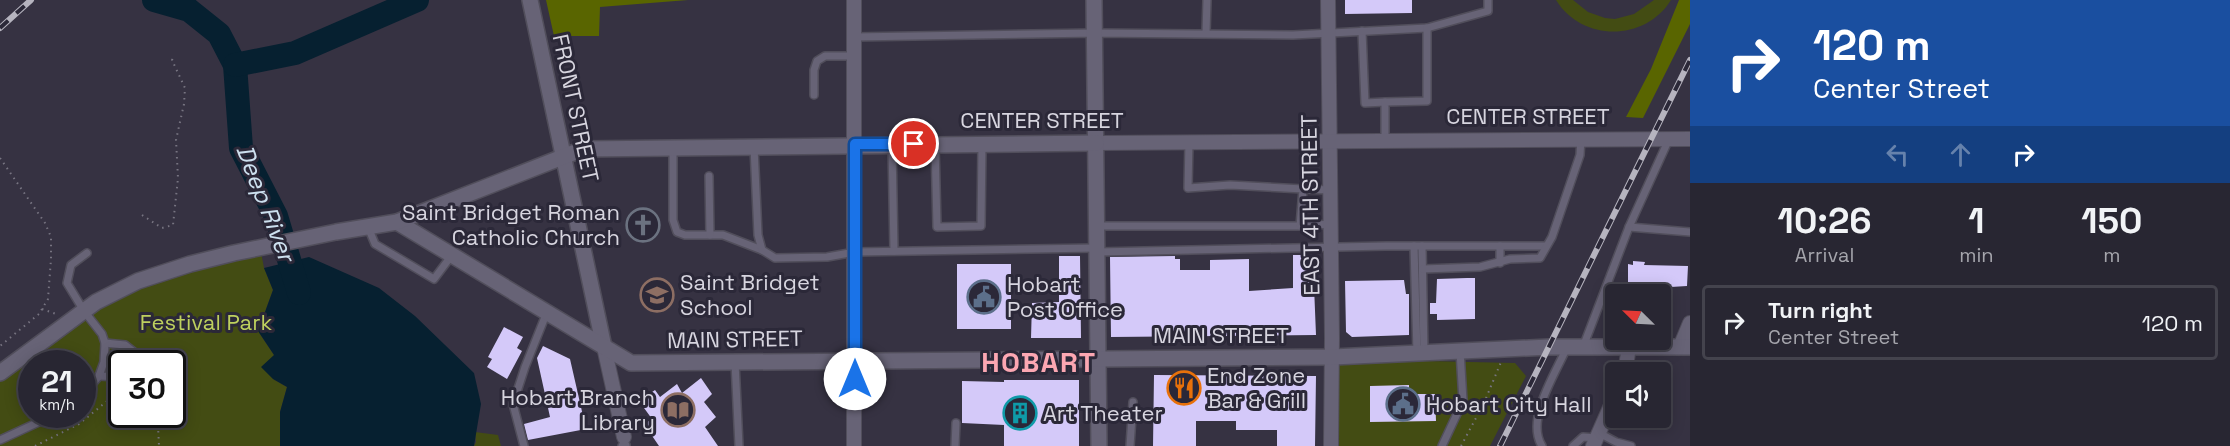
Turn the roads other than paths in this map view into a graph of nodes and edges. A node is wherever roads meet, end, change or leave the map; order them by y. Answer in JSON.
{"nodes":[{"id":1,"x":854,"y":0,"type":"edge"},
{"id":2,"x":1094,"y":0,"type":"edge"},
{"id":3,"x":1207,"y":0,"type":"edge"},
{"id":4,"x":1328,"y":0,"type":"edge"},
{"id":5,"x":1488,"y":0,"type":"edge"},
{"id":6,"x":530,"y":2,"type":"edge"},
{"id":7,"x":1427,"y":28,"type":"junction"},
{"id":8,"x":1362,"y":31,"type":"junction"},
{"id":9,"x":1095,"y":33,"type":"junction"},
{"id":10,"x":1206,"y":33,"type":"junction"},
{"id":11,"x":1328,"y":33,"type":"junction"},
{"id":12,"x":854,"y":37,"type":"junction"},
{"id":13,"x":855,"y":56,"type":"junction"},
{"id":14,"x":814,"y":95,"type":"dead end"},
{"id":15,"x":1385,"y":102,"type":"junction"},
{"id":16,"x":1581,"y":138,"type":"junction"},
{"id":17,"x":1690,"y":138,"type":"edge"},
{"id":18,"x":1669,"y":139,"type":"junction"},
{"id":19,"x":1330,"y":140,"type":"junction"},
{"id":20,"x":1385,"y":140,"type":"junction"},
{"id":21,"x":1189,"y":142,"type":"junction"},
{"id":22,"x":982,"y":143,"type":"junction"},
{"id":23,"x":1096,"y":143,"type":"junction"},
{"id":24,"x":855,"y":144,"type":"junction"},
{"id":25,"x":892,"y":144,"type":"junction"},
{"id":26,"x":935,"y":144,"type":"junction"},
{"id":27,"x":754,"y":146,"type":"junction"},
{"id":28,"x":673,"y":147,"type":"junction"},
{"id":29,"x":563,"y":156,"type":"junction"},
{"id":30,"x":709,"y":176,"type":"dead end"},
{"id":31,"x":1303,"y":189,"type":"junction"},
{"id":32,"x":1331,"y":190,"type":"junction"},
{"id":33,"x":397,"y":222,"type":"junction"},
{"id":34,"x":1331,"y":224,"type":"junction"},
{"id":35,"x":368,"y":226,"type":"junction"},
{"id":36,"x":1097,"y":226,"type":"junction"},
{"id":37,"x":1300,"y":226,"type":"junction"},
{"id":38,"x":1629,"y":227,"type":"junction"},
{"id":39,"x":1690,"y":232,"type":"edge"},
{"id":40,"x":710,"y":236,"type":"junction"},
{"id":41,"x":1418,"y":246,"type":"junction"},
{"id":42,"x":1500,"y":246,"type":"junction"},
{"id":43,"x":1545,"y":246,"type":"junction"},
{"id":44,"x":1332,"y":248,"type":"junction"},
{"id":45,"x":762,"y":250,"type":"junction"},
{"id":46,"x":1097,"y":250,"type":"junction"},
{"id":47,"x":894,"y":251,"type":"junction"},
{"id":48,"x":855,"y":252,"type":"junction"},
{"id":49,"x":87,"y":253,"type":"dead end"},
{"id":50,"x":452,"y":255,"type":"junction"},
{"id":51,"x":1500,"y":263,"type":"junction"},
{"id":52,"x":1423,"y":269,"type":"junction"},
{"id":53,"x":84,"y":311,"type":"junction"},
{"id":54,"x":547,"y":312,"type":"junction"},
{"id":55,"x":1690,"y":323,"type":"edge"},
{"id":56,"x":105,"y":343,"type":"junction"},
{"id":57,"x":604,"y":347,"type":"junction"},
{"id":58,"x":1575,"y":347,"type":"junction"},
{"id":59,"x":1605,"y":347,"type":"edge"},
{"id":60,"x":1685,"y":347,"type":"edge"},
{"id":61,"x":131,"y":350,"type":"edge"},
{"id":62,"x":1460,"y":351,"type":"junction"},
{"id":63,"x":1421,"y":353,"type":"junction"},
{"id":64,"x":1333,"y":357,"type":"junction"},
{"id":65,"x":1099,"y":359,"type":"junction"},
{"id":66,"x":855,"y":360,"type":"junction"},
{"id":67,"x":735,"y":362,"type":"junction"},
{"id":68,"x":0,"y":373,"type":"edge"},
{"id":69,"x":99,"y":376,"type":"junction"},
{"id":70,"x":108,"y":376,"type":"edge"},
{"id":71,"x":96,"y":380,"type":"edge"},
{"id":72,"x":1133,"y":402,"type":"dead end"},
{"id":73,"x":1605,"y":419,"type":"edge"},
{"id":74,"x":956,"y":423,"type":"dead end"},
{"id":75,"x":26,"y":428,"type":"edge"},
{"id":76,"x":1596,"y":439,"type":"edge"},
{"id":77,"x":0,"y":440,"type":"edge"},
{"id":78,"x":625,"y":443,"type":"edge"},
{"id":79,"x":524,"y":446,"type":"edge"},
{"id":80,"x":739,"y":446,"type":"edge"},
{"id":81,"x":854,"y":446,"type":"edge"},
{"id":82,"x":956,"y":446,"type":"edge"},
{"id":83,"x":1099,"y":446,"type":"edge"},
{"id":84,"x":1130,"y":446,"type":"edge"},
{"id":85,"x":1331,"y":446,"type":"edge"},
{"id":86,"x":1442,"y":446,"type":"edge"},
{"id":87,"x":1542,"y":446,"type":"edge"},
{"id":88,"x":1573,"y":446,"type":"edge"},
{"id":89,"x":1631,"y":446,"type":"edge"}],
"edges":[{"from":1,"to":12,"type":"street"},
{"from":2,"to":9,"type":"street"},
{"from":3,"to":10,"type":"lane"},
{"from":4,"to":11,"type":"street","name":"EAST 4TH STREET"},
{"from":5,"to":7,"type":"lane"},
{"from":6,"to":29,"type":"street","name":"FRONT STREET"},
{"from":7,"to":8,"type":"lane"},
{"from":7,"to":15,"type":"lane"},
{"from":8,"to":11,"type":"lane"},
{"from":8,"to":15,"type":"lane"},
{"from":9,"to":10,"type":"lane"},
{"from":9,"to":12,"type":"lane"},
{"from":9,"to":23,"type":"street"},
{"from":10,"to":11,"type":"lane"},
{"from":11,"to":19,"type":"street","name":"EAST 4TH STREET"},
{"from":12,"to":13,"type":"street"},
{"from":13,"to":14,"type":"lane"},
{"from":13,"to":24,"type":"street"},
{"from":15,"to":20,"type":"lane"},
{"from":16,"to":18,"type":"street","name":"CENTER STREET"},
{"from":16,"to":20,"type":"street","name":"CENTER STREET"},
{"from":16,"to":43,"type":"lane"},
{"from":17,"to":18,"type":"street","name":"CENTER STREET"},
{"from":18,"to":38,"type":"lane"},
{"from":19,"to":20,"type":"street","name":"CENTER STREET"},
{"from":19,"to":21,"type":"street","name":"CENTER STREET"},
{"from":19,"to":32,"type":"street","name":"EAST 4TH STREET"},
{"from":21,"to":23,"type":"street","name":"CENTER STREET"},
{"from":21,"to":31,"type":"lane"},
{"from":22,"to":23,"type":"street","name":"CENTER STREET"},
{"from":22,"to":26,"type":"street","name":"CENTER STREET"},
{"from":22,"to":26,"type":"lane"},
{"from":23,"to":36,"type":"street"},
{"from":24,"to":25,"type":"street","name":"CENTER STREET"},
{"from":24,"to":27,"type":"street","name":"CENTER STREET"},
{"from":24,"to":48,"type":"street"},
{"from":25,"to":26,"type":"street","name":"CENTER STREET"},
{"from":25,"to":47,"type":"lane"},
{"from":27,"to":28,"type":"street","name":"CENTER STREET"},
{"from":27,"to":45,"type":"lane"},
{"from":28,"to":29,"type":"street","name":"CENTER STREET"},
{"from":28,"to":40,"type":"lane"},
{"from":29,"to":33,"type":"street","name":"CENTER STREET"},
{"from":29,"to":57,"type":"street","name":"FRONT STREET"},
{"from":30,"to":40,"type":"lane"},
{"from":31,"to":32,"type":"lane"},
{"from":31,"to":37,"type":"lane"},
{"from":32,"to":34,"type":"street","name":"EAST 4TH STREET"},
{"from":33,"to":35,"type":"street","name":"CENTER STREET"},
{"from":33,"to":50,"type":"street","name":"MAIN STREET"},
{"from":34,"to":37,"type":"lane"},
{"from":34,"to":44,"type":"street","name":"EAST 4TH STREET"},
{"from":35,"to":50,"type":"lane"},
{"from":35,"to":53,"type":"street","name":"CENTER STREET"},
{"from":36,"to":37,"type":"lane"},
{"from":36,"to":46,"type":"street"},
{"from":38,"to":39,"type":"lane"},
{"from":38,"to":58,"type":"lane"},
{"from":40,"to":45,"type":"lane"},
{"from":41,"to":42,"type":"lane"},
{"from":41,"to":44,"type":"lane"},
{"from":41,"to":52,"type":"lane"},
{"from":41,"to":63,"type":"lane"},
{"from":42,"to":43,"type":"lane"},
{"from":42,"to":51,"type":"lane"},
{"from":43,"to":51,"type":"lane"},
{"from":44,"to":46,"type":"lane"},
{"from":44,"to":64,"type":"street","name":"EAST 4TH STREET"},
{"from":45,"to":48,"type":"lane"},
{"from":46,"to":47,"type":"lane"},
{"from":46,"to":65,"type":"street"},
{"from":47,"to":48,"type":"lane"},
{"from":48,"to":66,"type":"street"},
{"from":49,"to":53,"type":"lane"},
{"from":50,"to":54,"type":"street","name":"MAIN STREET"},
{"from":51,"to":52,"type":"lane"},
{"from":52,"to":63,"type":"lane"},
{"from":53,"to":56,"type":"lane"},
{"from":53,"to":68,"type":"street","name":"CENTER STREET"},
{"from":54,"to":57,"type":"street","name":"MAIN STREET"},
{"from":54,"to":79,"type":"lane"},
{"from":55,"to":60,"type":"street"},
{"from":56,"to":61,"type":"lane"},
{"from":56,"to":69,"type":"lane"},
{"from":57,"to":67,"type":"street","name":"MAIN STREET"},
{"from":57,"to":78,"type":"street","name":"FRONT STREET"},
{"from":58,"to":59,"type":"street","name":"MAIN STREET"},
{"from":58,"to":62,"type":"street","name":"MAIN STREET"},
{"from":58,"to":87,"type":"lane"},
{"from":62,"to":63,"type":"street","name":"MAIN STREET"},
{"from":62,"to":86,"type":"lane"},
{"from":63,"to":64,"type":"street","name":"MAIN STREET"},
{"from":64,"to":65,"type":"street","name":"MAIN STREET"},
{"from":64,"to":85,"type":"street","name":"EAST 4TH STREET"},
{"from":65,"to":66,"type":"street","name":"MAIN STREET"},
{"from":65,"to":83,"type":"street"},
{"from":66,"to":67,"type":"street","name":"MAIN STREET"},
{"from":66,"to":81,"type":"street"},
{"from":67,"to":80,"type":"lane"},
{"from":69,"to":70,"type":"lane"},
{"from":69,"to":71,"type":"lane"},
{"from":72,"to":84,"type":"lane"},
{"from":73,"to":76,"type":"street"},
{"from":74,"to":82,"type":"lane"},
{"from":75,"to":77,"type":"lane"},
{"from":76,"to":88,"type":"lane"},
{"from":76,"to":89,"type":"lane"}]}
